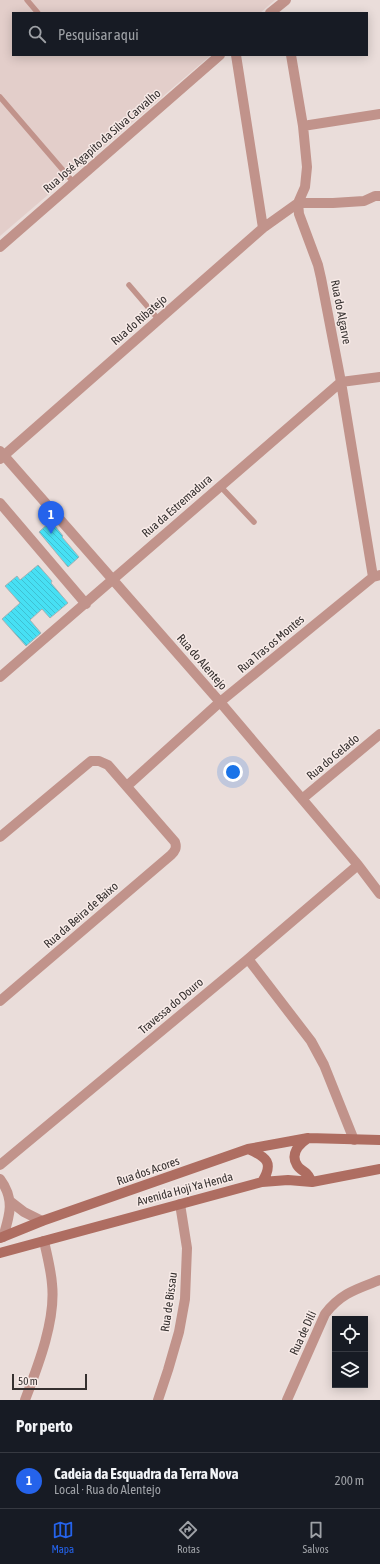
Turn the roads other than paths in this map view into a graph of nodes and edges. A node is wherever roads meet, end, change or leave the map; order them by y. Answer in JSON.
{"nodes":[{"id":1,"x":27,"y":0,"type":"edge"},
{"id":2,"x":284,"y":5,"type":"edge"},
{"id":3,"x":37,"y":12,"type":"edge"},
{"id":4,"x":272,"y":12,"type":"edge"},
{"id":5,"x":219,"y":56,"type":"edge"},
{"id":6,"x":236,"y":56,"type":"edge"},
{"id":7,"x":291,"y":56,"type":"edge"},
{"id":8,"x":0,"y":97,"type":"edge"},
{"id":9,"x":380,"y":114,"type":"edge"},
{"id":10,"x":303,"y":126,"type":"junction"},
{"id":11,"x":74,"y":183,"type":"junction"},
{"id":12,"x":380,"y":196,"type":"edge"},
{"id":13,"x":298,"y":203,"type":"junction"},
{"id":14,"x":263,"y":228,"type":"junction"},
{"id":15,"x":0,"y":246,"type":"edge"},
{"id":16,"x":129,"y":285,"type":"dead end"},
{"id":17,"x":159,"y":320,"type":"junction"},
{"id":18,"x":380,"y":377,"type":"edge"},
{"id":19,"x":341,"y":382,"type":"junction"},
{"id":20,"x":1,"y":455,"type":"edge"},
{"id":21,"x":220,"y":486,"type":"junction"},
{"id":22,"x":0,"y":503,"type":"edge"},
{"id":23,"x":254,"y":522,"type":"dead end"},
{"id":24,"x":376,"y":576,"type":"edge"},
{"id":25,"x":112,"y":580,"type":"junction"},
{"id":26,"x":86,"y":604,"type":"junction"},
{"id":27,"x":0,"y":677,"type":"edge"},
{"id":28,"x":220,"y":702,"type":"junction"},
{"id":29,"x":380,"y":734,"type":"edge"},
{"id":30,"x":127,"y":786,"type":"junction"},
{"id":31,"x":302,"y":799,"type":"junction"},
{"id":32,"x":0,"y":837,"type":"edge"},
{"id":33,"x":358,"y":865,"type":"junction"},
{"id":34,"x":380,"y":894,"type":"edge"},
{"id":35,"x":248,"y":959,"type":"junction"},
{"id":36,"x":0,"y":1001,"type":"edge"},
{"id":37,"x":308,"y":1138,"type":"junction"},
{"id":38,"x":354,"y":1140,"type":"junction"},
{"id":39,"x":380,"y":1140,"type":"edge"},
{"id":40,"x":248,"y":1150,"type":"junction"},
{"id":41,"x":0,"y":1165,"type":"edge"},
{"id":42,"x":380,"y":1170,"type":"edge"},
{"id":43,"x":0,"y":1179,"type":"edge"},
{"id":44,"x":262,"y":1182,"type":"junction"},
{"id":45,"x":312,"y":1182,"type":"junction"},
{"id":46,"x":11,"y":1202,"type":"junction"},
{"id":47,"x":180,"y":1204,"type":"junction"},
{"id":48,"x":42,"y":1222,"type":"junction"},
{"id":49,"x":1,"y":1237,"type":"edge"},
{"id":50,"x":44,"y":1241,"type":"junction"},
{"id":51,"x":0,"y":1253,"type":"edge"},
{"id":52,"x":380,"y":1280,"type":"edge"},
{"id":53,"x":25,"y":1400,"type":"edge"},
{"id":54,"x":158,"y":1400,"type":"edge"},
{"id":55,"x":287,"y":1400,"type":"edge"}],
"edges":[{"from":1,"to":3,"type":"lane"},
{"from":2,"to":4,"type":"street"},
{"from":5,"to":11,"type":"street","name":"Rua José Agapito da Silva Carvalho"},
{"from":6,"to":14,"type":"street"},
{"from":7,"to":10,"type":"street"},
{"from":8,"to":11,"type":"lane"},
{"from":9,"to":10,"type":"street"},
{"from":10,"to":13,"type":"street"},
{"from":11,"to":15,"type":"street","name":"Rua José Agapito da Silva Carvalho"},
{"from":12,"to":13,"type":"street"},
{"from":13,"to":14,"type":"street","name":"Rua do Ribatejo"},
{"from":13,"to":19,"type":"street","name":"Rua do Algarve"},
{"from":14,"to":17,"type":"street","name":"Rua do Ribatejo"},
{"from":16,"to":17,"type":"lane"},
{"from":17,"to":20,"type":"street","name":"Rua do Ribatejo"},
{"from":18,"to":19,"type":"street"},
{"from":19,"to":21,"type":"street","name":"Rua da Estremadura"},
{"from":19,"to":24,"type":"street","name":"Rua do Algarve"},
{"from":20,"to":25,"type":"street","name":"Rua do Alentejo"},
{"from":21,"to":23,"type":"lane"},
{"from":21,"to":25,"type":"street","name":"Rua da Estremadura"},
{"from":22,"to":26,"type":"street"},
{"from":24,"to":28,"type":"street","name":"Rua Tras os Montes"},
{"from":25,"to":26,"type":"street","name":"Rua da Estremadura"},
{"from":25,"to":28,"type":"street","name":"Rua do Alentejo"},
{"from":26,"to":27,"type":"street","name":"Rua da Estremadura"},
{"from":28,"to":30,"type":"street","name":"Rua Tras os Montes"},
{"from":28,"to":31,"type":"street","name":"Rua do Alentejo"},
{"from":29,"to":31,"type":"street","name":"Rua do Gelado"},
{"from":30,"to":32,"type":"street"},
{"from":30,"to":36,"type":"street","name":"Rua da Beira de Baixo"},
{"from":31,"to":33,"type":"street","name":"Rua do Alentejo"},
{"from":33,"to":34,"type":"street","name":"Rua do Alentejo"},
{"from":33,"to":35,"type":"street","name":"Travessa do Douro"},
{"from":35,"to":38,"type":"street"},
{"from":35,"to":41,"type":"street","name":"Travessa do Douro"},
{"from":37,"to":38,"type":"main road"},
{"from":37,"to":40,"type":"main road","name":"Rua dos Acores"},
{"from":37,"to":45,"type":"main road"},
{"from":38,"to":39,"type":"main road"},
{"from":40,"to":44,"type":"main road"},
{"from":40,"to":48,"type":"main road","name":"Rua dos Acores"},
{"from":42,"to":45,"type":"main road","name":"Avenida Hoji Ya Henda"},
{"from":43,"to":46,"type":"street"},
{"from":44,"to":45,"type":"main road","name":"Avenida Hoji Ya Henda"},
{"from":44,"to":47,"type":"main road","name":"Avenida Hoji Ya Henda"},
{"from":46,"to":48,"type":"street"},
{"from":46,"to":49,"type":"street"},
{"from":47,"to":50,"type":"main road","name":"Avenida Hoji Ya Henda"},
{"from":47,"to":54,"type":"street","name":"Rua de Bissau"},
{"from":48,"to":49,"type":"main road","name":"Rua dos Acores"},
{"from":50,"to":51,"type":"main road","name":"Avenida Hoji Ya Henda"},
{"from":50,"to":53,"type":"street"},
{"from":52,"to":55,"type":"street","name":"Rua de Dili"}]}
